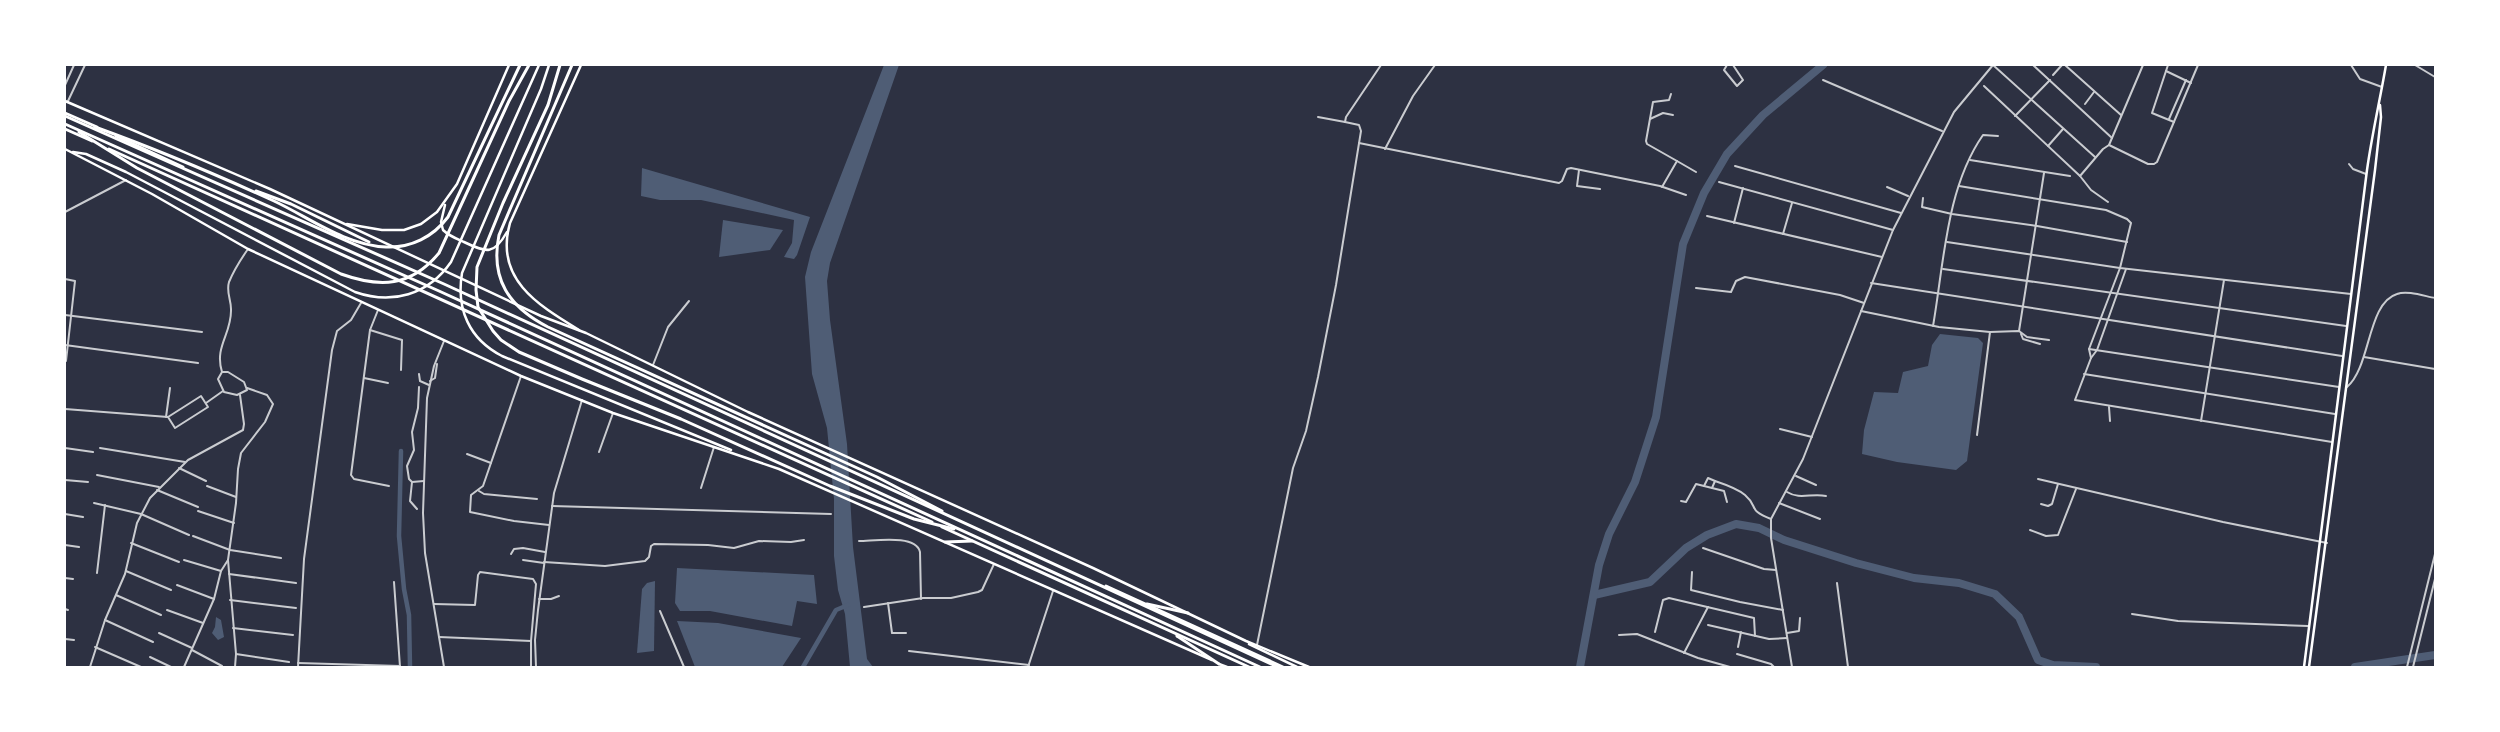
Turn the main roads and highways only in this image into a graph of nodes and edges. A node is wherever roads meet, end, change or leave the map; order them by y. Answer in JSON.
{"nodes":[{"id":1,"x":509,"y":65,"type":"edge"},
{"id":2,"x":520,"y":65,"type":"edge"},
{"id":3,"x":529,"y":65,"type":"edge"},
{"id":4,"x":539,"y":65,"type":"edge"},
{"id":5,"x":549,"y":65,"type":"edge"},
{"id":6,"x":560,"y":65,"type":"edge"},
{"id":7,"x":572,"y":65,"type":"edge"},
{"id":8,"x":581,"y":65,"type":"edge"},
{"id":9,"x":2386,"y":65,"type":"edge"},
{"id":10,"x":66,"y":101,"type":"edge"},
{"id":11,"x":2380,"y":103,"type":"junction"},
{"id":12,"x":65,"y":114,"type":"edge"},
{"id":13,"x":71,"y":119,"type":"junction"},
{"id":14,"x":66,"y":125,"type":"edge"},
{"id":15,"x":65,"y":129,"type":"edge"},
{"id":16,"x":65,"y":149,"type":"edge"},
{"id":17,"x":70,"y":151,"type":"junction"},
{"id":18,"x":2375,"y":170,"type":"junction"},
{"id":19,"x":2367,"y":172,"type":"junction"},
{"id":20,"x":446,"y":203,"type":"junction"},
{"id":21,"x":343,"y":223,"type":"junction"},
{"id":22,"x":508,"y":230,"type":"junction"},
{"id":23,"x":586,"y":333,"type":"junction"},
{"id":24,"x":739,"y":454,"type":"junction"},
{"id":25,"x":963,"y":523,"type":"junction"},
{"id":26,"x":959,"y":530,"type":"junction"},
{"id":27,"x":972,"y":541,"type":"junction"},
{"id":28,"x":945,"y":542,"type":"junction"},
{"id":29,"x":1140,"y":602,"type":"junction"},
{"id":30,"x":1188,"y":613,"type":"junction"},
{"id":31,"x":1167,"y":630,"type":"junction"},
{"id":32,"x":1246,"y":641,"type":"junction"},
{"id":33,"x":1218,"y":664,"type":"junction"},
{"id":34,"x":1227,"y":667,"type":"edge"},
{"id":35,"x":1249,"y":667,"type":"edge"},
{"id":36,"x":1260,"y":667,"type":"edge"},
{"id":37,"x":1278,"y":667,"type":"edge"},
{"id":38,"x":1283,"y":667,"type":"edge"},
{"id":39,"x":1297,"y":667,"type":"edge"},
{"id":40,"x":1309,"y":667,"type":"edge"},
{"id":41,"x":2304,"y":667,"type":"edge"},
{"id":42,"x":2310,"y":667,"type":"edge"}],
"edges":[{"from":1,"to":20,"type":"main road"},
{"from":2,"to":13,"type":"highway"},
{"from":3,"to":14,"type":"highway"},
{"from":4,"to":17,"type":"main road"},
{"from":5,"to":24,"type":"main road"},
{"from":6,"to":26,"type":"highway"},
{"from":7,"to":25,"type":"highway"},
{"from":8,"to":22,"type":"main road"},
{"from":9,"to":11,"type":"main road"},
{"from":10,"to":21,"type":"main road"},
{"from":11,"to":18,"type":"main road"},
{"from":11,"to":19,"type":"main road"},
{"from":12,"to":13,"type":"highway"},
{"from":12,"to":29,"type":"highway"},
{"from":13,"to":25,"type":"highway"},
{"from":14,"to":26,"type":"highway"},
{"from":15,"to":27,"type":"highway"},
{"from":16,"to":17,"type":"main road"},
{"from":17,"to":24,"type":"main road"},
{"from":18,"to":19,"type":"main road"},
{"from":18,"to":42,"type":"main road"},
{"from":19,"to":41,"type":"main road"},
{"from":20,"to":21,"type":"main road"},
{"from":20,"to":22,"type":"main road"},
{"from":21,"to":23,"type":"main road"},
{"from":22,"to":23,"type":"main road"},
{"from":23,"to":30,"type":"main road"},
{"from":24,"to":28,"type":"main road"},
{"from":25,"to":37,"type":"highway"},
{"from":26,"to":36,"type":"highway"},
{"from":27,"to":28,"type":"highway"},
{"from":27,"to":31,"type":"highway"},
{"from":28,"to":33,"type":"main road"},
{"from":29,"to":30,"type":"highway"},
{"from":29,"to":38,"type":"highway"},
{"from":30,"to":32,"type":"main road"},
{"from":31,"to":33,"type":"highway"},
{"from":31,"to":35,"type":"highway"},
{"from":32,"to":39,"type":"main road"},
{"from":32,"to":40,"type":"main road"},
{"from":33,"to":34,"type":"main road"}]}
